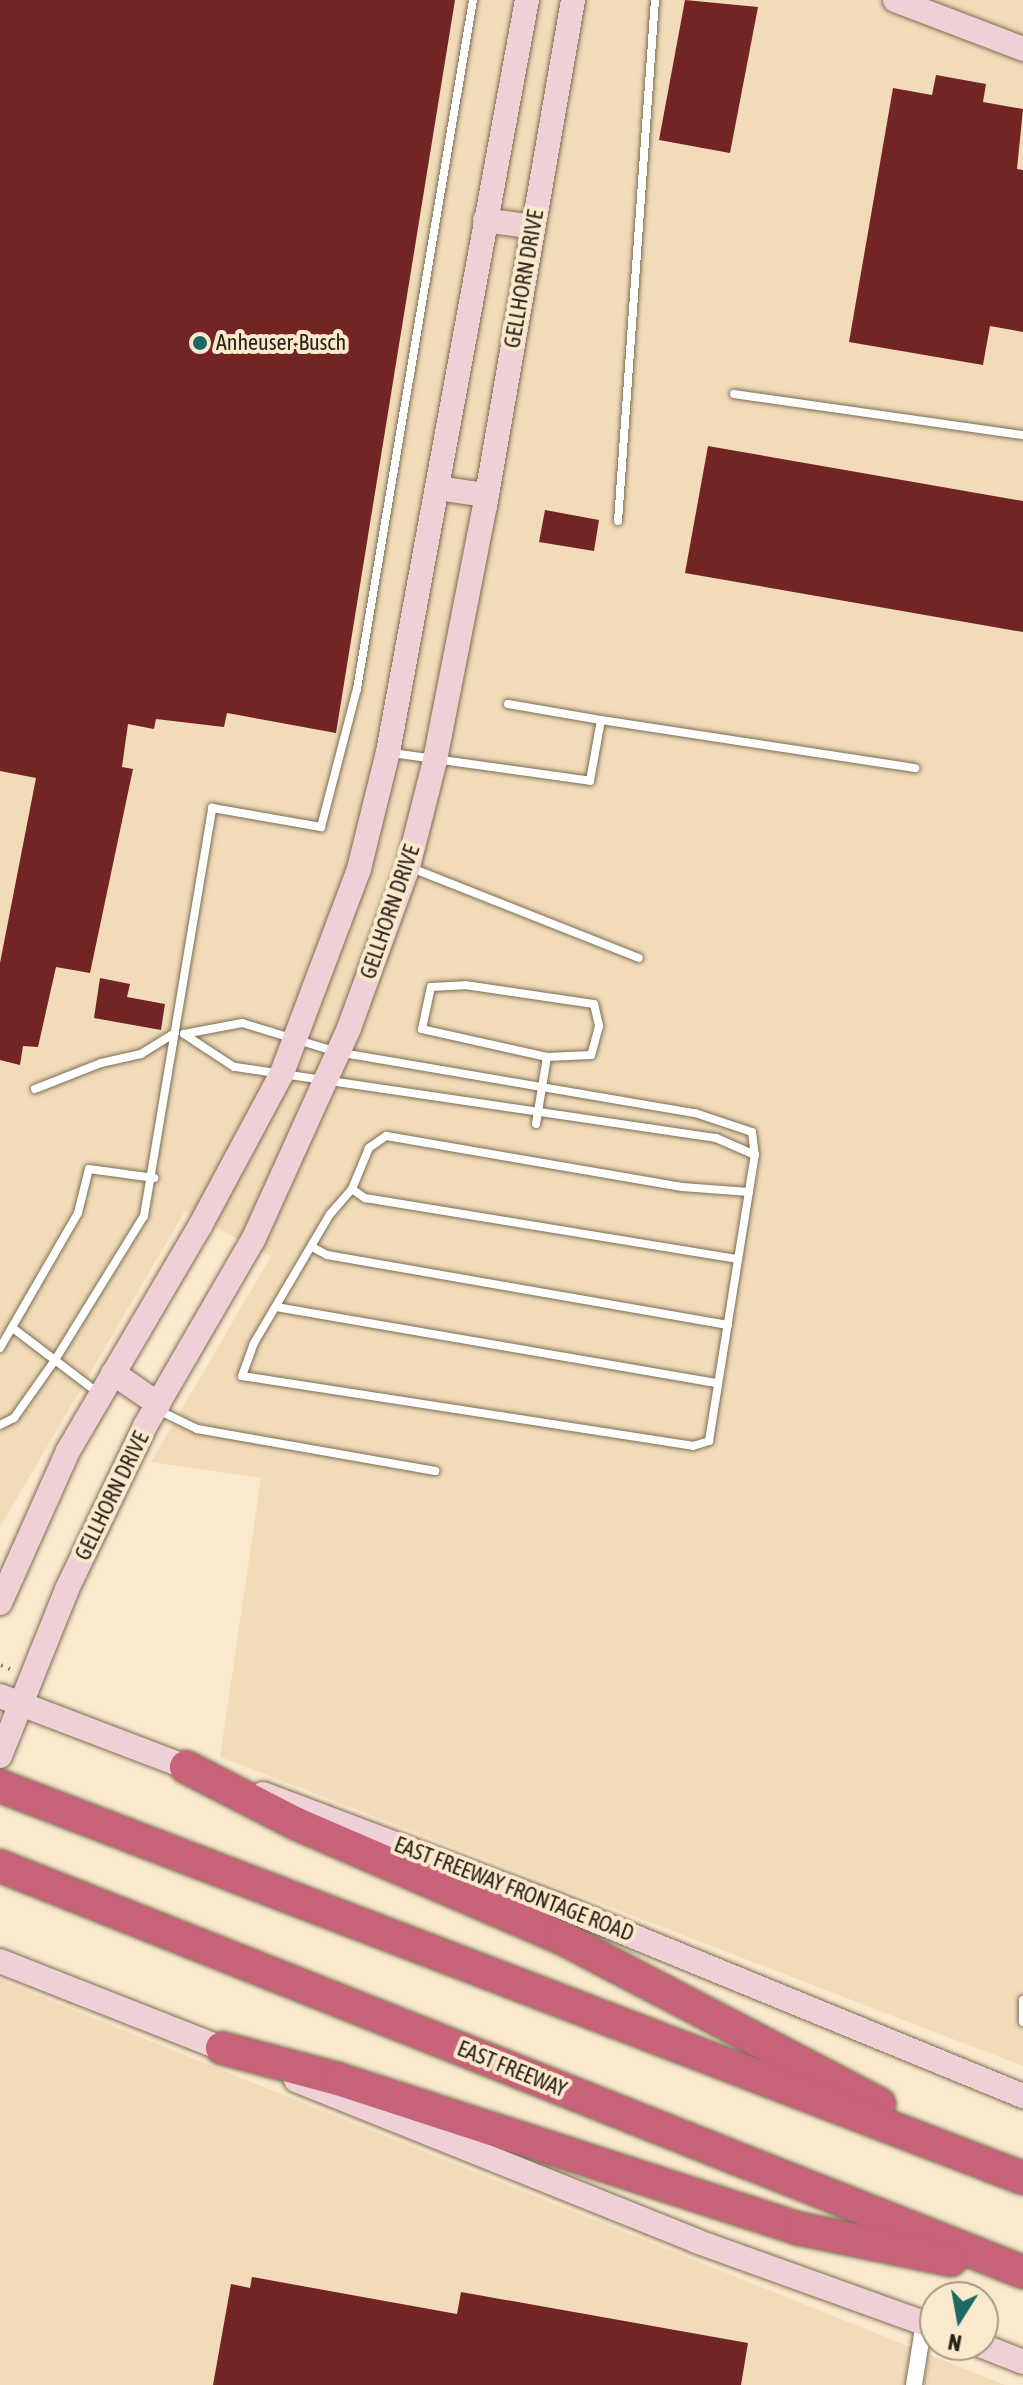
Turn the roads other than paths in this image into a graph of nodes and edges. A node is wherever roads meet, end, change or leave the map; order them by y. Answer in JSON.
{"nodes":[{"id":1,"x":473,"y":0,"type":"edge"},
{"id":2,"x":527,"y":0,"type":"edge"},
{"id":3,"x":573,"y":0,"type":"edge"},
{"id":4,"x":655,"y":0,"type":"edge"},
{"id":5,"x":895,"y":0,"type":"edge"},
{"id":6,"x":1023,"y":49,"type":"edge"},
{"id":7,"x":485,"y":220,"type":"junction"},
{"id":8,"x":534,"y":227,"type":"junction"},
{"id":9,"x":734,"y":394,"type":"dead end"},
{"id":10,"x":1023,"y":435,"type":"edge"},
{"id":11,"x":438,"y":488,"type":"junction"},
{"id":12,"x":486,"y":495,"type":"junction"},
{"id":13,"x":618,"y":521,"type":"dead end"},
{"id":14,"x":508,"y":704,"type":"dead end"},
{"id":15,"x":601,"y":720,"type":"junction"},
{"id":16,"x":388,"y":752,"type":"junction"},
{"id":17,"x":435,"y":760,"type":"junction"},
{"id":18,"x":915,"y":768,"type":"dead end"},
{"id":19,"x":408,"y":867,"type":"junction"},
{"id":20,"x":639,"y":958,"type":"dead end"},
{"id":21,"x":179,"y":1034,"type":"junction"},
{"id":22,"x":296,"y":1042,"type":"junction"},
{"id":23,"x":337,"y":1052,"type":"junction"},
{"id":24,"x":547,"y":1057,"type":"junction"},
{"id":25,"x":282,"y":1073,"type":"junction"},
{"id":26,"x":326,"y":1079,"type":"junction"},
{"id":27,"x":543,"y":1086,"type":"junction"},
{"id":28,"x":35,"y":1089,"type":"dead end"},
{"id":29,"x":538,"y":1112,"type":"junction"},
{"id":30,"x":536,"y":1124,"type":"dead end"},
{"id":31,"x":755,"y":1155,"type":"junction"},
{"id":32,"x":154,"y":1178,"type":"junction"},
{"id":33,"x":352,"y":1189,"type":"junction"},
{"id":34,"x":749,"y":1192,"type":"junction"},
{"id":35,"x":312,"y":1247,"type":"junction"},
{"id":36,"x":738,"y":1259,"type":"junction"},
{"id":37,"x":276,"y":1307,"type":"junction"},
{"id":38,"x":728,"y":1325,"type":"junction"},
{"id":39,"x":14,"y":1329,"type":"junction"},
{"id":40,"x":0,"y":1348,"type":"edge"},
{"id":41,"x":55,"y":1360,"type":"junction"},
{"id":42,"x":718,"y":1383,"type":"junction"},
{"id":43,"x":107,"y":1384,"type":"junction"},
{"id":44,"x":157,"y":1406,"type":"junction"},
{"id":45,"x":0,"y":1425,"type":"edge"},
{"id":46,"x":435,"y":1471,"type":"dead end"},
{"id":47,"x":0,"y":1603,"type":"edge"},
{"id":48,"x":10,"y":1700,"type":"edge"},
{"id":49,"x":0,"y":1756,"type":"edge"},
{"id":50,"x":186,"y":1767,"type":"junction"},
{"id":51,"x":0,"y":1786,"type":"edge"},
{"id":52,"x":13,"y":1871,"type":"edge"},
{"id":53,"x":0,"y":1961,"type":"edge"},
{"id":54,"x":1023,"y":2000,"type":"edge"},
{"id":55,"x":1023,"y":2022,"type":"edge"},
{"id":56,"x":222,"y":2048,"type":"junction"},
{"id":57,"x":1023,"y":2096,"type":"edge"},
{"id":58,"x":1020,"y":2176,"type":"edge"},
{"id":59,"x":1023,"y":2273,"type":"edge"},
{"id":60,"x":919,"y":2321,"type":"edge"},
{"id":61,"x":999,"y":2353,"type":"edge"},
{"id":62,"x":920,"y":2361,"type":"edge"},
{"id":63,"x":1023,"y":2362,"type":"edge"},
{"id":64,"x":914,"y":2385,"type":"edge"}],
"edges":[{"from":1,"to":21,"type":"lane"},
{"from":2,"to":7,"type":"main road","name":"GELLHORN DRIVE"},
{"from":3,"to":8,"type":"main road","name":"GELLHORN DRIVE"},
{"from":4,"to":13,"type":"lane"},
{"from":5,"to":6,"type":"main road"},
{"from":7,"to":8,"type":"main road"},
{"from":7,"to":11,"type":"main road","name":"GELLHORN DRIVE"},
{"from":8,"to":12,"type":"main road","name":"GELLHORN DRIVE"},
{"from":9,"to":10,"type":"lane"},
{"from":11,"to":12,"type":"main road"},
{"from":11,"to":16,"type":"main road","name":"GELLHORN DRIVE"},
{"from":12,"to":17,"type":"main road","name":"GELLHORN DRIVE"},
{"from":14,"to":15,"type":"lane"},
{"from":15,"to":17,"type":"lane"},
{"from":15,"to":18,"type":"lane"},
{"from":16,"to":17,"type":"lane"},
{"from":16,"to":22,"type":"main road","name":"GELLHORN DRIVE"},
{"from":17,"to":19,"type":"main road","name":"GELLHORN DRIVE"},
{"from":19,"to":20,"type":"lane"},
{"from":19,"to":23,"type":"main road","name":"GELLHORN DRIVE"},
{"from":21,"to":22,"type":"lane"},
{"from":21,"to":25,"type":"lane"},
{"from":21,"to":28,"type":"lane"},
{"from":21,"to":32,"type":"lane"},
{"from":22,"to":23,"type":"lane"},
{"from":22,"to":25,"type":"main road","name":"GELLHORN DRIVE"},
{"from":23,"to":26,"type":"main road","name":"GELLHORN DRIVE"},
{"from":23,"to":27,"type":"lane"},
{"from":24,"to":24,"type":"lane"},
{"from":24,"to":27,"type":"lane"},
{"from":25,"to":26,"type":"lane"},
{"from":25,"to":43,"type":"main road","name":"GELLHORN DRIVE"},
{"from":26,"to":29,"type":"lane"},
{"from":26,"to":44,"type":"main road","name":"GELLHORN DRIVE"},
{"from":27,"to":29,"type":"lane"},
{"from":27,"to":31,"type":"lane"},
{"from":29,"to":30,"type":"lane"},
{"from":29,"to":31,"type":"lane"},
{"from":31,"to":34,"type":"lane"},
{"from":32,"to":39,"type":"lane"},
{"from":32,"to":41,"type":"lane"},
{"from":33,"to":34,"type":"lane"},
{"from":33,"to":35,"type":"lane"},
{"from":33,"to":36,"type":"lane"},
{"from":34,"to":36,"type":"lane"},
{"from":35,"to":37,"type":"lane"},
{"from":35,"to":38,"type":"lane"},
{"from":36,"to":38,"type":"lane"},
{"from":37,"to":42,"type":"lane"},
{"from":37,"to":42,"type":"lane"},
{"from":38,"to":42,"type":"lane"},
{"from":39,"to":40,"type":"lane"},
{"from":39,"to":41,"type":"lane"},
{"from":41,"to":43,"type":"lane"},
{"from":41,"to":45,"type":"lane"},
{"from":43,"to":44,"type":"main road"},
{"from":43,"to":47,"type":"main road","name":"GELLHORN DRIVE"},
{"from":44,"to":46,"type":"lane"},
{"from":44,"to":48,"type":"main road","name":"GELLHORN DRIVE"},
{"from":48,"to":49,"type":"main road","name":"GELLHORN DRIVE"},
{"from":48,"to":50,"type":"main road","name":"EAST FREEWAY FRONTAGE ROAD"},
{"from":50,"to":57,"type":"main road","name":"EAST FREEWAY FRONTAGE ROAD"},
{"from":50,"to":58,"type":"highway"},
{"from":51,"to":58,"type":"highway"},
{"from":52,"to":59,"type":"highway","name":"EAST FREEWAY"},
{"from":53,"to":56,"type":"main road"},
{"from":54,"to":55,"type":"lane"},
{"from":56,"to":59,"type":"highway"},
{"from":56,"to":60,"type":"main road"},
{"from":61,"to":63,"type":"main road"},
{"from":62,"to":64,"type":"street"}]}
